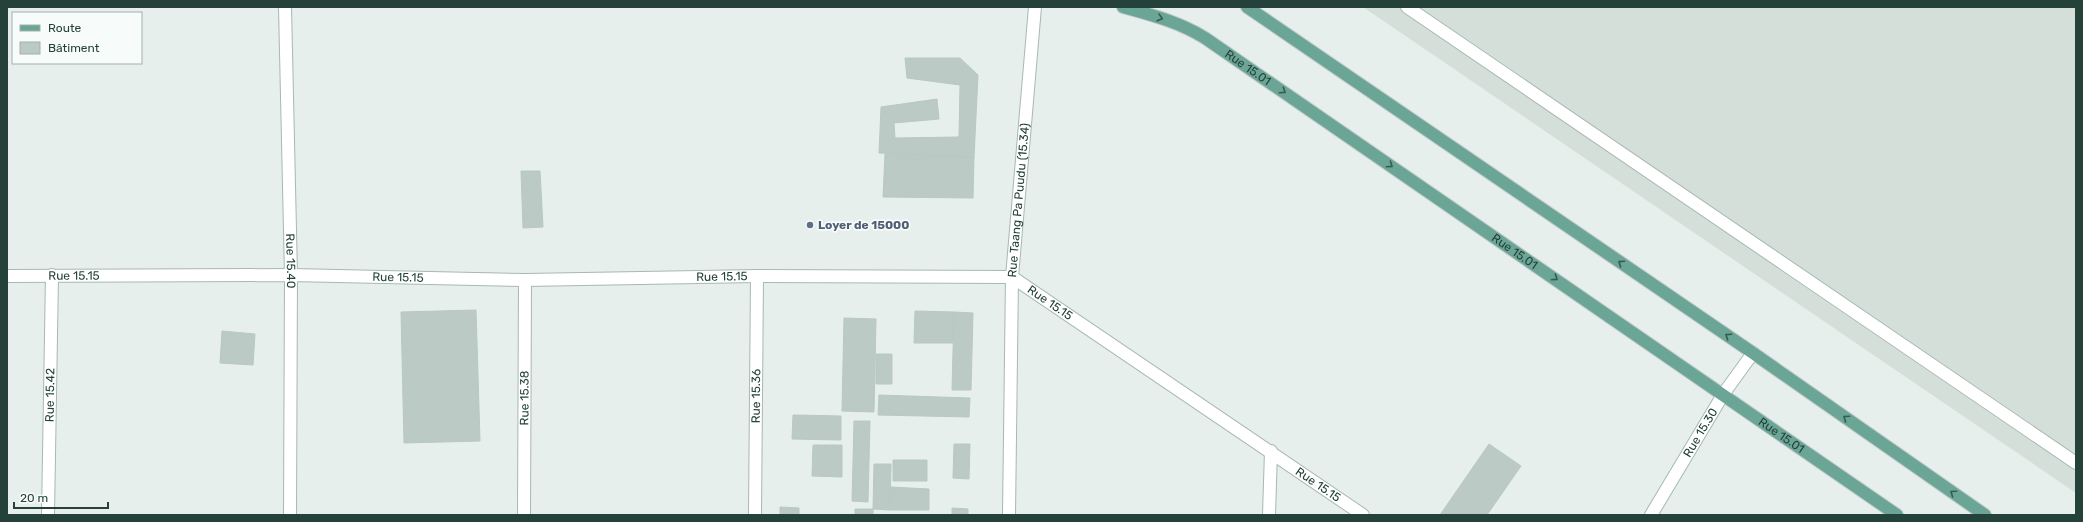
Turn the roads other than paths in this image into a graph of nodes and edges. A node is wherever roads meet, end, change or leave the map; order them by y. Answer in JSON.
{"nodes":[{"id":1,"x":285,"y":7,"type":"edge"},
{"id":2,"x":1035,"y":7,"type":"edge"},
{"id":3,"x":1123,"y":7,"type":"edge"},
{"id":4,"x":1247,"y":7,"type":"edge"},
{"id":5,"x":1407,"y":7,"type":"edge"},
{"id":6,"x":291,"y":275,"type":"junction"},
{"id":7,"x":7,"y":276,"type":"edge"},
{"id":8,"x":52,"y":276,"type":"junction"},
{"id":9,"x":757,"y":276,"type":"junction"},
{"id":10,"x":1012,"y":278,"type":"junction"},
{"id":11,"x":525,"y":280,"type":"junction"},
{"id":12,"x":1753,"y":353,"type":"junction"},
{"id":13,"x":1724,"y":393,"type":"junction"},
{"id":14,"x":1271,"y":451,"type":"junction"},
{"id":15,"x":2076,"y":463,"type":"edge"},
{"id":16,"x":48,"y":515,"type":"edge"},
{"id":17,"x":290,"y":515,"type":"edge"},
{"id":18,"x":524,"y":515,"type":"edge"},
{"id":19,"x":755,"y":515,"type":"edge"},
{"id":20,"x":1009,"y":515,"type":"edge"},
{"id":21,"x":1270,"y":515,"type":"edge"},
{"id":22,"x":1363,"y":515,"type":"edge"},
{"id":23,"x":1651,"y":515,"type":"edge"},
{"id":24,"x":1897,"y":515,"type":"edge"},
{"id":25,"x":1985,"y":515,"type":"edge"}],
"edges":[{"from":1,"to":6,"type":"street","name":"Rue 15.40"},
{"from":2,"to":10,"type":"street","name":"Rue Taang Pa Puudu (15.34)"},
{"from":3,"to":13,"type":"main road","name":"Rue 15.01","one_way":true},
{"from":12,"to":4,"type":"main road","one_way":true},
{"from":5,"to":15,"type":"street"},
{"from":6,"to":8,"type":"street","name":"Rue 15.15"},
{"from":6,"to":11,"type":"street","name":"Rue 15.15"},
{"from":6,"to":17,"type":"street","name":"Rue 15.40"},
{"from":7,"to":8,"type":"street","name":"Rue 15.15"},
{"from":8,"to":16,"type":"street","name":"Rue 15.42"},
{"from":9,"to":10,"type":"street","name":"Rue 15.15"},
{"from":9,"to":11,"type":"street","name":"Rue 15.15"},
{"from":9,"to":19,"type":"street","name":"Rue 15.36"},
{"from":10,"to":14,"type":"street","name":"Rue 15.15"},
{"from":10,"to":20,"type":"street","name":"Rue Taang Pa Puudu (15.34)"},
{"from":11,"to":18,"type":"street","name":"Rue 15.38"},
{"from":12,"to":13,"type":"street","name":"Rue 15.30"},
{"from":25,"to":12,"type":"main road","one_way":true},
{"from":13,"to":23,"type":"street","name":"Rue 15.30"},
{"from":13,"to":24,"type":"main road","name":"Rue 15.01"},
{"from":14,"to":21,"type":"street"},
{"from":14,"to":22,"type":"street","name":"Rue 15.15"}]}
